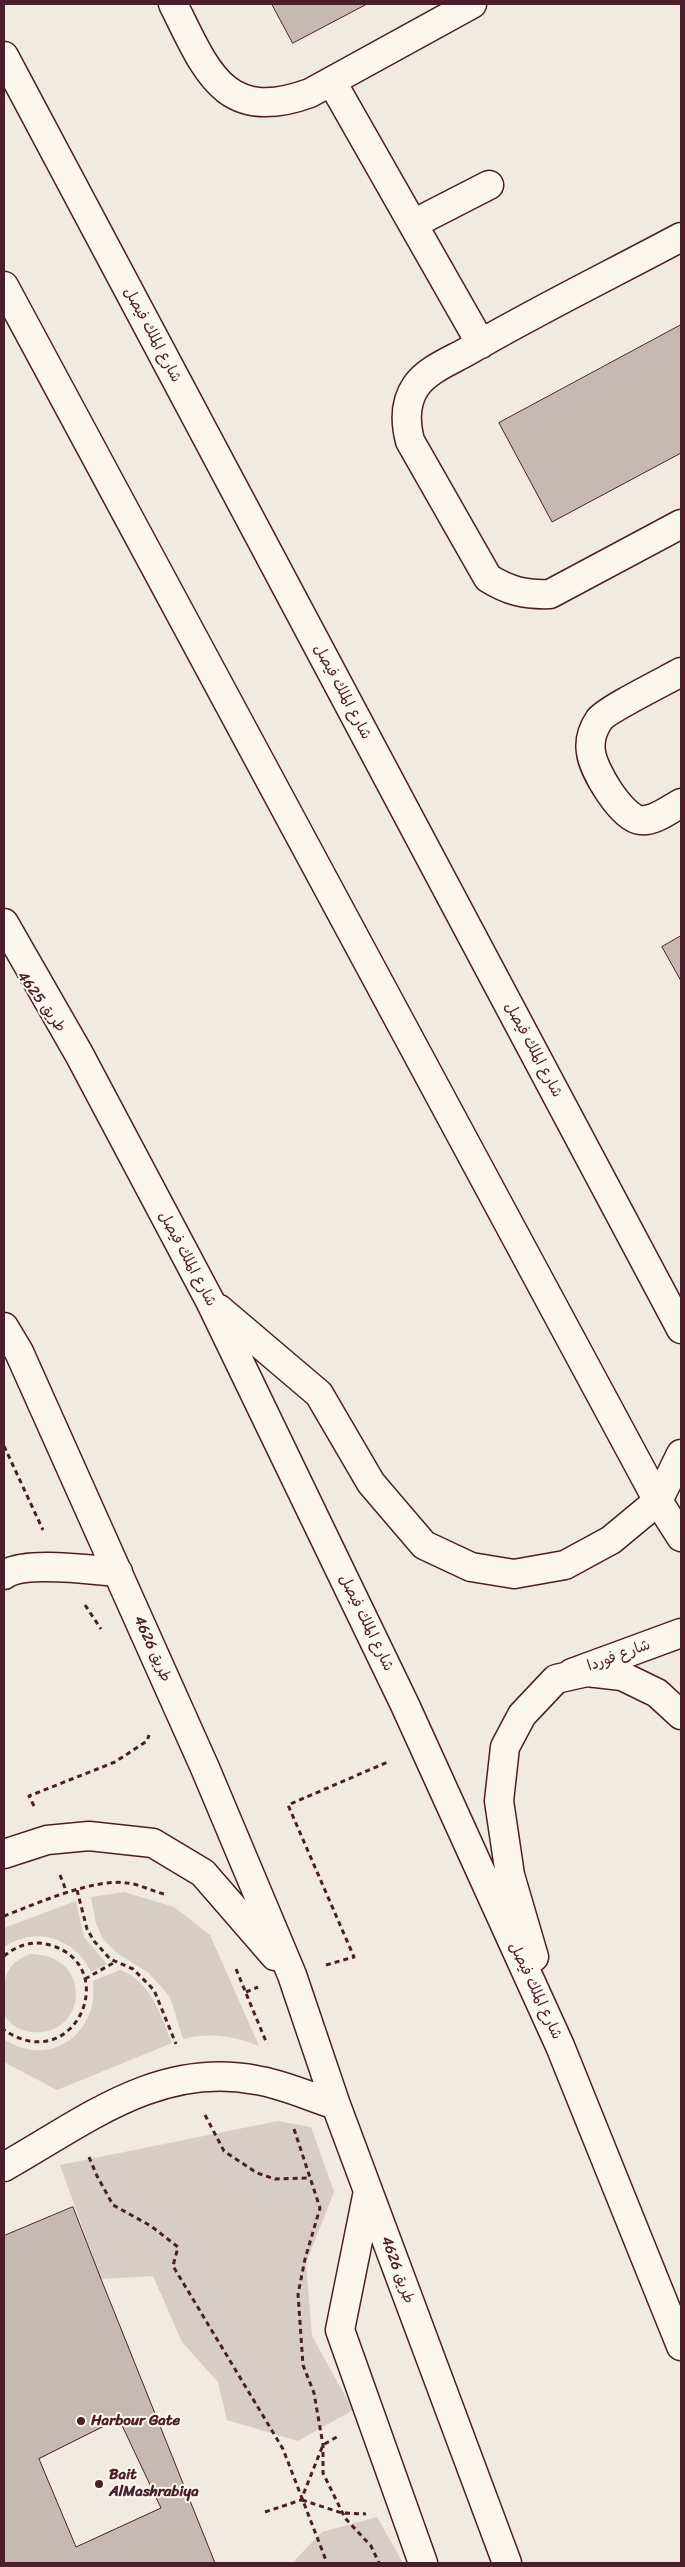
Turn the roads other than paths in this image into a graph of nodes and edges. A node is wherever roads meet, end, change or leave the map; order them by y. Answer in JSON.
{"nodes":[{"id":1,"x":173,"y":4,"type":"edge"},
{"id":2,"x":472,"y":4,"type":"edge"},
{"id":3,"x":4,"y":56,"type":"edge"},
{"id":4,"x":332,"y":82,"type":"junction"},
{"id":5,"x":489,"y":185,"type":"dead end"},
{"id":6,"x":413,"y":224,"type":"junction"},
{"id":7,"x":681,"y":237,"type":"edge"},
{"id":8,"x":4,"y":286,"type":"edge"},
{"id":9,"x":481,"y":344,"type":"junction"},
{"id":10,"x":681,"y":524,"type":"edge"},
{"id":11,"x":681,"y":672,"type":"edge"},
{"id":12,"x":681,"y":802,"type":"edge"},
{"id":13,"x":4,"y":923,"type":"edge"},
{"id":14,"x":4,"y":951,"type":"edge"},
{"id":15,"x":79,"y":1054,"type":"junction"},
{"id":16,"x":210,"y":1301,"type":"junction"},
{"id":17,"x":4,"y":1327,"type":"edge"},
{"id":18,"x":681,"y":1329,"type":"edge"},
{"id":19,"x":681,"y":1454,"type":"edge"},
{"id":20,"x":658,"y":1501,"type":"junction"},
{"id":21,"x":681,"y":1537,"type":"edge"},
{"id":22,"x":118,"y":1572,"type":"junction"},
{"id":23,"x":4,"y":1576,"type":"edge"},
{"id":24,"x":681,"y":1633,"type":"edge"},
{"id":25,"x":556,"y":1679,"type":"junction"},
{"id":26,"x":681,"y":1715,"type":"edge"},
{"id":27,"x":4,"y":1854,"type":"edge"},
{"id":28,"x":292,"y":1975,"type":"junction"},
{"id":29,"x":560,"y":2046,"type":"junction"},
{"id":30,"x":336,"y":2105,"type":"junction"},
{"id":31,"x":4,"y":2167,"type":"edge"},
{"id":32,"x":368,"y":2191,"type":"junction"},
{"id":33,"x":681,"y":2346,"type":"edge"},
{"id":34,"x":422,"y":2563,"type":"edge"},
{"id":35,"x":507,"y":2563,"type":"edge"}],
"edges":[{"from":1,"to":4,"type":"main road"},
{"from":2,"to":4,"type":"main road"},
{"from":3,"to":18,"type":"main road","name":"شارع الملك فيصل"},
{"from":4,"to":6,"type":"main road"},
{"from":5,"to":6,"type":"main road"},
{"from":6,"to":9,"type":"main road"},
{"from":7,"to":9,"type":"main road"},
{"from":8,"to":20,"type":"main road"},
{"from":9,"to":10,"type":"main road"},
{"from":11,"to":12,"type":"main road"},
{"from":13,"to":15,"type":"main road","name":"شارع الملك فيصل"},
{"from":14,"to":15,"type":"main road","name":"طريق 4625"},
{"from":15,"to":16,"type":"main road","name":"شارع الملك فيصل"},
{"from":16,"to":20,"type":"main road"},
{"from":16,"to":29,"type":"main road","name":"شارع الملك فيصل"},
{"from":17,"to":22,"type":"main road","name":"طريق 4626"},
{"from":19,"to":20,"type":"main road"},
{"from":20,"to":21,"type":"main road"},
{"from":22,"to":23,"type":"main road"},
{"from":22,"to":28,"type":"main road","name":"طريق 4626"},
{"from":24,"to":25,"type":"main road","name":"شارع فوردا"},
{"from":25,"to":26,"type":"main road"},
{"from":25,"to":29,"type":"main road"},
{"from":27,"to":28,"type":"main road","name":"طريق 4626"},
{"from":28,"to":30,"type":"main road","name":"طريق 4626"},
{"from":29,"to":33,"type":"main road","name":"شارع الملك فيصل"},
{"from":30,"to":31,"type":"main road"},
{"from":30,"to":32,"type":"main road","name":"طريق 4626"},
{"from":32,"to":34,"type":"main road"},
{"from":32,"to":35,"type":"main road","name":"طريق 4626"}]}
